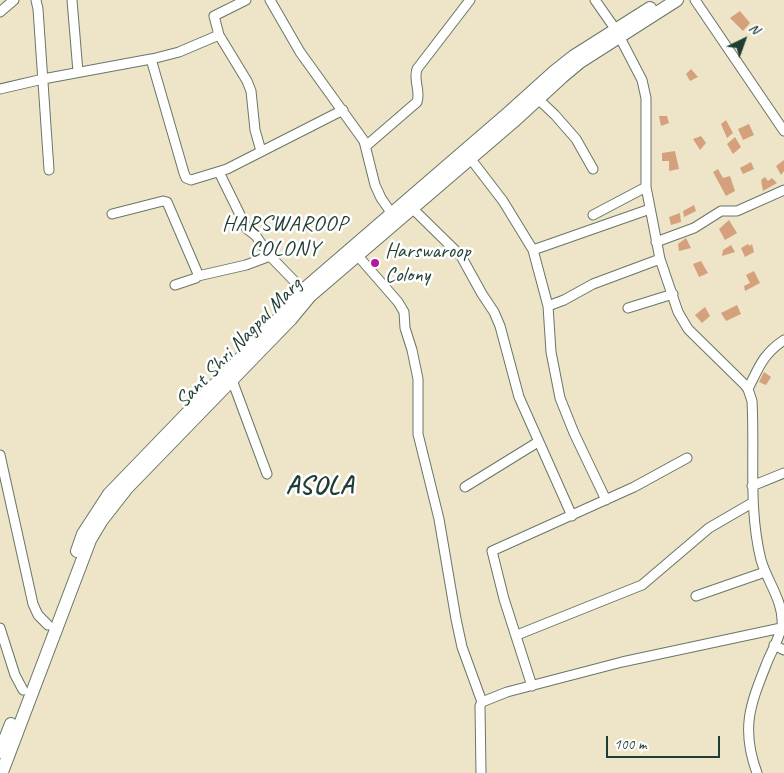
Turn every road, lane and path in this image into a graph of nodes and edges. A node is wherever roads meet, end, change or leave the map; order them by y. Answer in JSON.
{"nodes":[{"id":1,"x":14,"y":0,"type":"edge"},
{"id":2,"x":36,"y":0,"type":"edge"},
{"id":3,"x":72,"y":0,"type":"edge"},
{"id":4,"x":246,"y":0,"type":"edge"},
{"id":5,"x":270,"y":0,"type":"edge"},
{"id":6,"x":470,"y":0,"type":"edge"},
{"id":7,"x":595,"y":0,"type":"edge"},
{"id":8,"x":662,"y":0,"type":"edge"},
{"id":9,"x":677,"y":0,"type":"edge"},
{"id":10,"x":695,"y":0,"type":"edge"},
{"id":11,"x":0,"y":12,"type":"edge"},
{"id":12,"x":618,"y":34,"type":"junction"},
{"id":13,"x":219,"y":36,"type":"junction"},
{"id":14,"x":152,"y":59,"type":"junction"},
{"id":15,"x":78,"y":72,"type":"junction"},
{"id":16,"x":43,"y":79,"type":"junction"},
{"id":17,"x":0,"y":89,"type":"edge"},
{"id":18,"x":537,"y":98,"type":"junction"},
{"id":19,"x":343,"y":110,"type":"junction"},
{"id":20,"x":784,"y":131,"type":"edge"},
{"id":21,"x":366,"y":146,"type":"junction"},
{"id":22,"x":261,"y":150,"type":"junction"},
{"id":23,"x":470,"y":158,"type":"junction"},
{"id":24,"x":593,"y":169,"type":"dead end"},
{"id":25,"x":49,"y":170,"type":"dead end"},
{"id":26,"x":220,"y":172,"type":"junction"},
{"id":27,"x":646,"y":187,"type":"junction"},
{"id":28,"x":784,"y":190,"type":"edge"},
{"id":29,"x":412,"y":208,"type":"junction"},
{"id":30,"x":650,"y":209,"type":"junction"},
{"id":31,"x":112,"y":214,"type":"dead end"},
{"id":32,"x":392,"y":214,"type":"junction"},
{"id":33,"x":593,"y":215,"type":"dead end"},
{"id":34,"x":656,"y":242,"type":"junction"},
{"id":35,"x":533,"y":250,"type":"junction"},
{"id":36,"x":270,"y":256,"type":"junction"},
{"id":37,"x":358,"y":256,"type":"junction"},
{"id":38,"x":660,"y":259,"type":"junction"},
{"id":39,"x":198,"y":276,"type":"junction"},
{"id":40,"x":174,"y":285,"type":"dead end"},
{"id":41,"x":303,"y":290,"type":"junction"},
{"id":42,"x":673,"y":294,"type":"junction"},
{"id":43,"x":548,"y":306,"type":"junction"},
{"id":44,"x":628,"y":308,"type":"dead end"},
{"id":45,"x":784,"y":340,"type":"edge"},
{"id":46,"x":232,"y":380,"type":"junction"},
{"id":47,"x":748,"y":389,"type":"junction"},
{"id":48,"x":538,"y":442,"type":"junction"},
{"id":49,"x":0,"y":455,"type":"edge"},
{"id":50,"x":687,"y":458,"type":"dead end"},
{"id":51,"x":267,"y":474,"type":"dead end"},
{"id":52,"x":784,"y":474,"type":"edge"},
{"id":53,"x":752,"y":486,"type":"junction"},
{"id":54,"x":465,"y":487,"type":"dead end"},
{"id":55,"x":606,"y":500,"type":"junction"},
{"id":56,"x":752,"y":503,"type":"junction"},
{"id":57,"x":572,"y":516,"type":"junction"},
{"id":58,"x":765,"y":572,"type":"junction"},
{"id":59,"x":696,"y":596,"type":"dead end"},
{"id":60,"x":48,"y":625,"type":"junction"},
{"id":61,"x":0,"y":628,"type":"edge"},
{"id":62,"x":781,"y":628,"type":"junction"},
{"id":63,"x":517,"y":635,"type":"junction"},
{"id":64,"x":774,"y":645,"type":"junction"},
{"id":65,"x":784,"y":650,"type":"edge"},
{"id":66,"x":532,"y":686,"type":"junction"},
{"id":67,"x":23,"y":690,"type":"junction"},
{"id":68,"x":482,"y":702,"type":"junction"},
{"id":69,"x":0,"y":752,"type":"edge"},
{"id":70,"x":1,"y":772,"type":"edge"},
{"id":71,"x":481,"y":773,"type":"edge"},
{"id":72,"x":756,"y":773,"type":"edge"}],
"edges":[{"from":1,"to":11,"type":"street"},
{"from":2,"to":16,"type":"street"},
{"from":3,"to":15,"type":"street"},
{"from":4,"to":13,"type":"street"},
{"from":5,"to":19,"type":"street"},
{"from":6,"to":21,"type":"street"},
{"from":7,"to":12,"type":"street"},
{"from":8,"to":12,"type":"main road","name":"Sant Shri Nagpal Marg"},
{"from":9,"to":12,"type":"main road","name":"Sant Shri Nagpal Marg"},
{"from":10,"to":20,"type":"street"},
{"from":12,"to":18,"type":"main road","name":"Sant Shri Nagpal Marg"},
{"from":12,"to":27,"type":"street"},
{"from":12,"to":32,"type":"main road","name":"Sant Shri Nagpal Marg"},
{"from":13,"to":14,"type":"street"},
{"from":13,"to":22,"type":"street"},
{"from":14,"to":15,"type":"street"},
{"from":14,"to":26,"type":"street"},
{"from":15,"to":16,"type":"street"},
{"from":16,"to":17,"type":"street"},
{"from":16,"to":25,"type":"street"},
{"from":18,"to":23,"type":"main road","name":"Sant Shri Nagpal Marg"},
{"from":18,"to":24,"type":"street"},
{"from":19,"to":21,"type":"street"},
{"from":19,"to":22,"type":"street"},
{"from":21,"to":32,"type":"street"},
{"from":22,"to":26,"type":"street"},
{"from":23,"to":29,"type":"main road","name":"Sant Shri Nagpal Marg"},
{"from":23,"to":35,"type":"street"},
{"from":26,"to":36,"type":"street"},
{"from":27,"to":30,"type":"street"},
{"from":27,"to":33,"type":"street"},
{"from":28,"to":34,"type":"street"},
{"from":29,"to":37,"type":"main road","name":"Sant Shri Nagpal Marg"},
{"from":29,"to":48,"type":"street"},
{"from":30,"to":34,"type":"street"},
{"from":30,"to":35,"type":"street"},
{"from":31,"to":39,"type":"street"},
{"from":32,"to":41,"type":"main road","name":"Sant Shri Nagpal Marg"},
{"from":34,"to":38,"type":"street"},
{"from":35,"to":43,"type":"street"},
{"from":36,"to":39,"type":"street"},
{"from":36,"to":41,"type":"street"},
{"from":37,"to":46,"type":"main road","name":"Sant Shri Nagpal Marg"},
{"from":37,"to":68,"type":"street"},
{"from":38,"to":42,"type":"street"},
{"from":38,"to":43,"type":"street"},
{"from":39,"to":40,"type":"street"},
{"from":41,"to":60,"type":"main road","name":"Sant Shri Nagpal Marg"},
{"from":42,"to":44,"type":"street"},
{"from":42,"to":47,"type":"street"},
{"from":43,"to":55,"type":"street"},
{"from":45,"to":47,"type":"street"},
{"from":46,"to":51,"type":"street"},
{"from":46,"to":70,"type":"main road","name":"Sant Shri Nagpal Marg"},
{"from":47,"to":53,"type":"street"},
{"from":48,"to":54,"type":"street"},
{"from":48,"to":57,"type":"street"},
{"from":49,"to":60,"type":"street"},
{"from":50,"to":55,"type":"street"},
{"from":52,"to":53,"type":"street"},
{"from":53,"to":56,"type":"street"},
{"from":55,"to":57,"type":"street"},
{"from":56,"to":58,"type":"street"},
{"from":56,"to":63,"type":"street"},
{"from":57,"to":63,"type":"street"},
{"from":58,"to":59,"type":"street"},
{"from":58,"to":62,"type":"street"},
{"from":60,"to":67,"type":"main road","name":"Sant Shri Nagpal Marg"},
{"from":61,"to":67,"type":"street"},
{"from":62,"to":64,"type":"street"},
{"from":62,"to":66,"type":"street"},
{"from":63,"to":66,"type":"street"},
{"from":64,"to":65,"type":"street"},
{"from":64,"to":72,"type":"street"},
{"from":66,"to":68,"type":"street"},
{"from":67,"to":69,"type":"main road","name":"Sant Shri Nagpal Marg"},
{"from":68,"to":71,"type":"street"}]}
